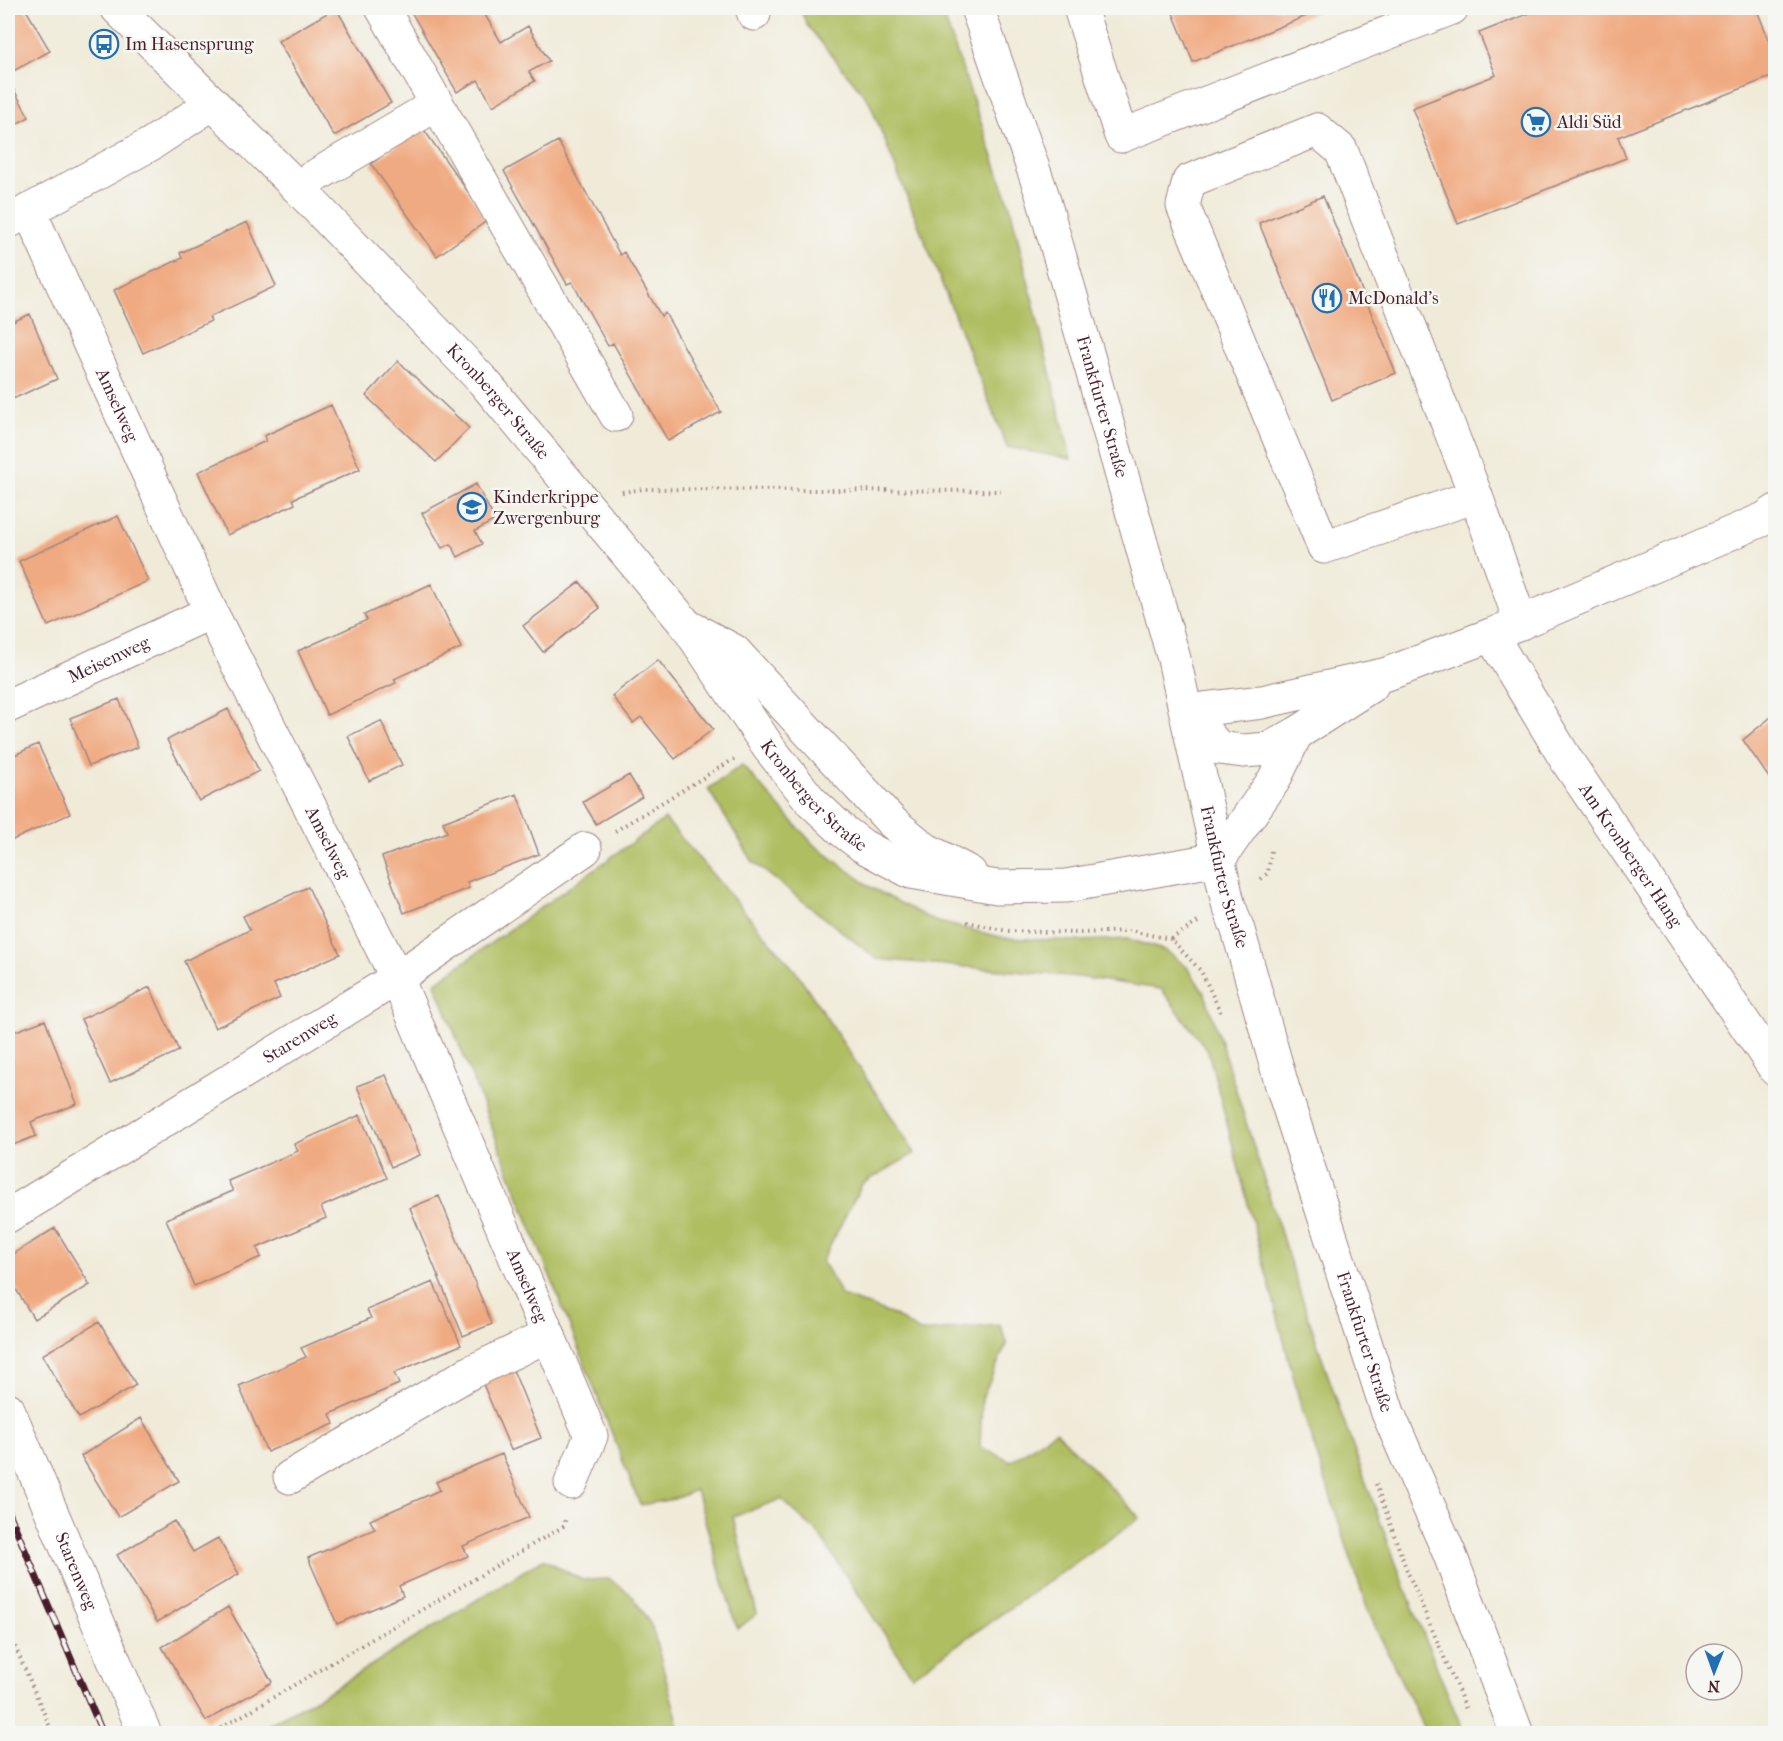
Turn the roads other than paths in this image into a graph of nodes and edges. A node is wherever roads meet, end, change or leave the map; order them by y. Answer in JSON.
{"nodes":[{"id":1,"x":117,"y":8,"type":"edge"},
{"id":2,"x":382,"y":8,"type":"edge"},
{"id":3,"x":977,"y":8,"type":"edge"},
{"id":4,"x":1080,"y":8,"type":"edge"},
{"id":5,"x":1452,"y":8,"type":"edge"},
{"id":6,"x":213,"y":103,"type":"junction"},
{"id":7,"x":437,"y":104,"type":"junction"},
{"id":8,"x":297,"y":187,"type":"junction"},
{"id":9,"x":18,"y":216,"type":"edge"},
{"id":10,"x":616,"y":415,"type":"dead end"},
{"id":11,"x":1476,"y":496,"type":"junction"},
{"id":12,"x":1776,"y":511,"type":"edge"},
{"id":13,"x":211,"y":612,"type":"junction"},
{"id":14,"x":1521,"y":622,"type":"junction"},
{"id":15,"x":687,"y":626,"type":"junction"},
{"id":16,"x":1491,"y":635,"type":"junction"},
{"id":17,"x":1387,"y":674,"type":"junction"},
{"id":18,"x":8,"y":706,"type":"edge"},
{"id":19,"x":1187,"y":711,"type":"junction"},
{"id":20,"x":1296,"y":734,"type":"junction"},
{"id":21,"x":585,"y":849,"type":"road end"},
{"id":22,"x":1219,"y":859,"type":"junction"},
{"id":23,"x":997,"y":887,"type":"junction"},
{"id":24,"x":397,"y":978,"type":"junction"},
{"id":25,"x":1776,"y":1070,"type":"edge"},
{"id":26,"x":8,"y":1215,"type":"edge"},
{"id":27,"x":549,"y":1335,"type":"junction"},
{"id":28,"x":8,"y":1408,"type":"edge"},
{"id":29,"x":290,"y":1477,"type":"dead end"},
{"id":30,"x":571,"y":1483,"type":"road end"},
{"id":31,"x":145,"y":1734,"type":"edge"},
{"id":32,"x":1516,"y":1734,"type":"edge"}],
"edges":[{"from":1,"to":6,"type":"street","name":"Kronberger Straße"},
{"from":2,"to":7,"type":"street"},
{"from":3,"to":19,"type":"street","name":"Frankfurter Straße"},
{"from":4,"to":5,"type":"street"},
{"from":6,"to":8,"type":"street","name":"Kronberger Straße"},
{"from":6,"to":9,"type":"street"},
{"from":7,"to":8,"type":"street"},
{"from":7,"to":10,"type":"street"},
{"from":8,"to":15,"type":"street","name":"Kronberger Straße"},
{"from":9,"to":13,"type":"street","name":"Amselweg"},
{"from":11,"to":11,"type":"street"},
{"from":11,"to":14,"type":"street"},
{"from":12,"to":14,"type":"street"},
{"from":13,"to":18,"type":"street","name":"Meisenweg"},
{"from":13,"to":24,"type":"street","name":"Amselweg"},
{"from":14,"to":16,"type":"street"},
{"from":15,"to":23,"type":"street","name":"Kronberger Straße"},
{"from":15,"to":23,"type":"street","name":"Kronberger Straße"},
{"from":16,"to":17,"type":"street"},
{"from":16,"to":25,"type":"street","name":"Am Kronberger Hang"},
{"from":17,"to":19,"type":"street"},
{"from":17,"to":20,"type":"street"},
{"from":19,"to":20,"type":"street"},
{"from":19,"to":22,"type":"street","name":"Frankfurter Straße"},
{"from":20,"to":22,"type":"street"},
{"from":21,"to":24,"type":"street","name":"Starenweg"},
{"from":22,"to":23,"type":"street","name":"Kronberger Straße"},
{"from":22,"to":32,"type":"street","name":"Frankfurter Straße"},
{"from":24,"to":26,"type":"street","name":"Starenweg"},
{"from":24,"to":27,"type":"street","name":"Amselweg"},
{"from":27,"to":29,"type":"street"},
{"from":27,"to":30,"type":"street","name":"Amselweg"},
{"from":28,"to":31,"type":"street","name":"Starenweg"}]}
